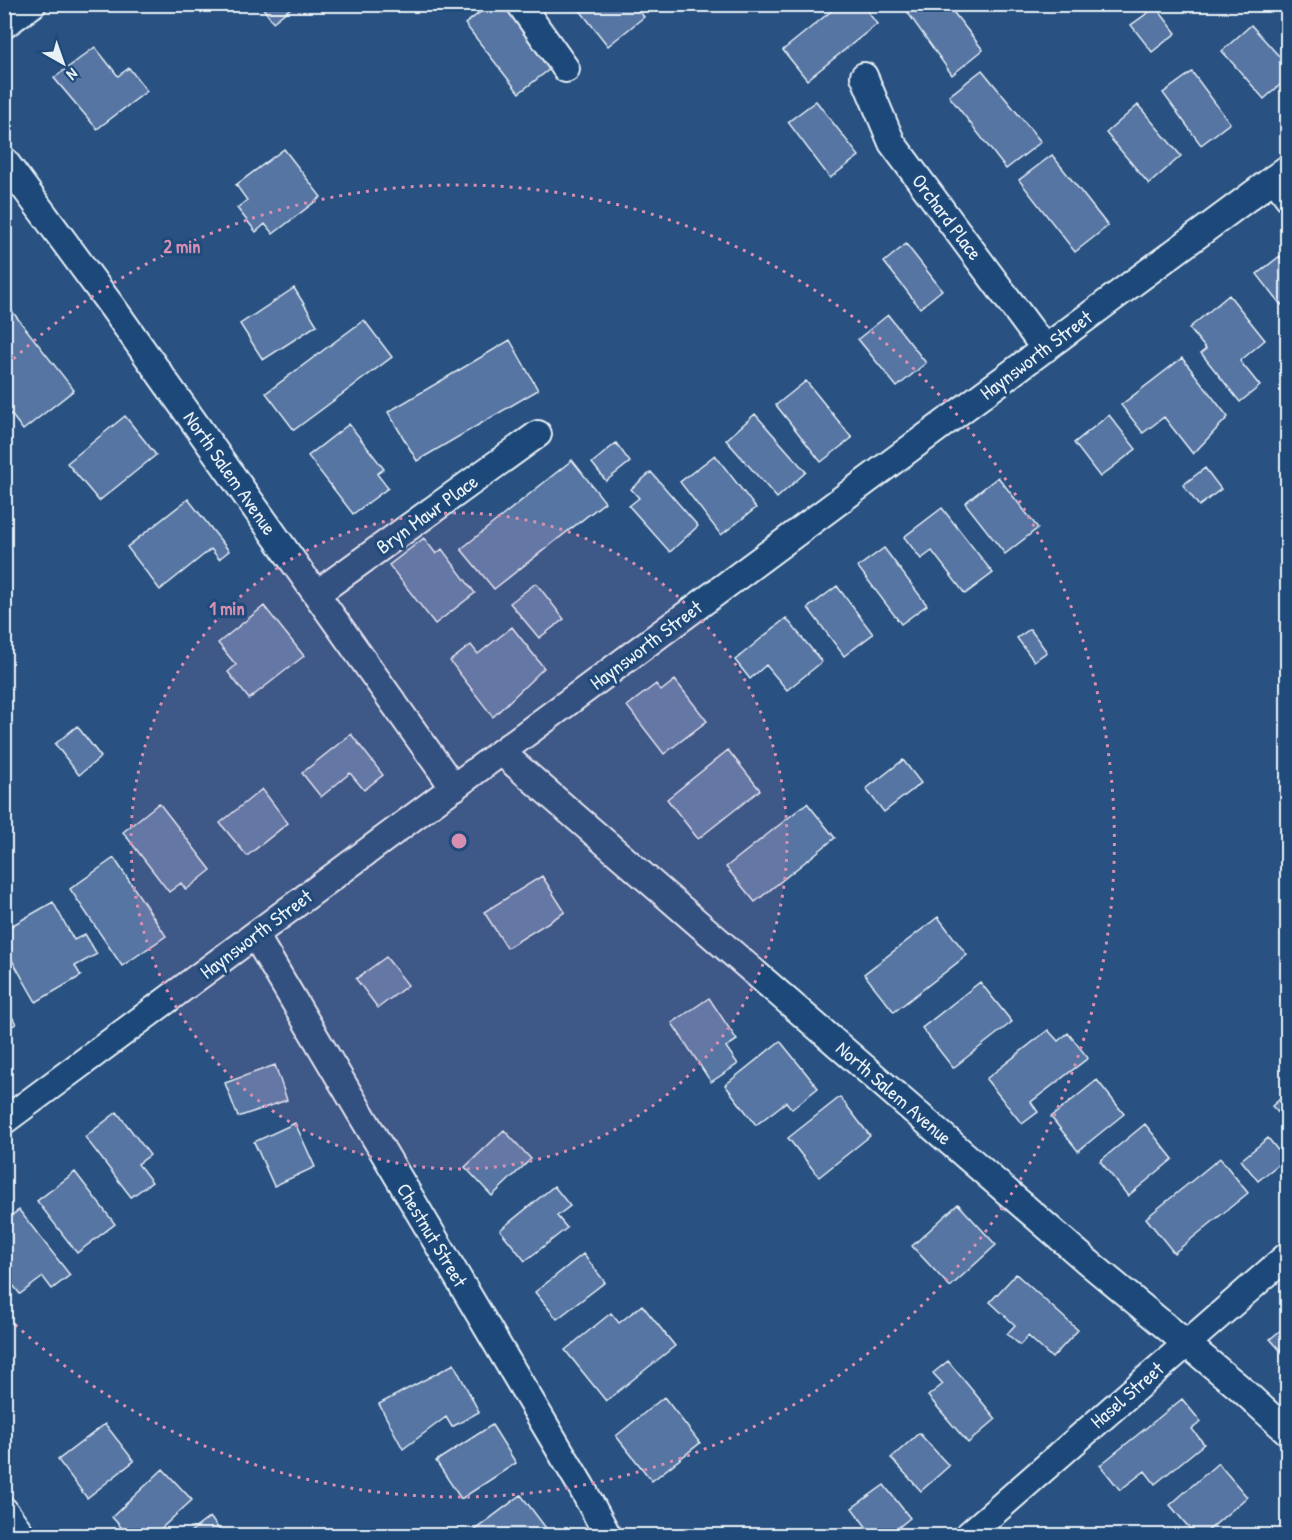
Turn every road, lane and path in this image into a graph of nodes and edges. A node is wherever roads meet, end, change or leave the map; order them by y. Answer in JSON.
{"nodes":[{"id":1,"x":33,"y":4,"type":"edge"},
{"id":2,"x":520,"y":4,"type":"edge"},
{"id":3,"x":4,"y":25,"type":"edge"},
{"id":4,"x":566,"y":69,"type":"dead end"},
{"id":5,"x":864,"y":76,"type":"dead end"},
{"id":6,"x":4,"y":160,"type":"edge"},
{"id":7,"x":1283,"y":181,"type":"edge"},
{"id":8,"x":1045,"y":349,"type":"junction"},
{"id":9,"x":538,"y":434,"type":"dead end"},
{"id":10,"x":316,"y":594,"type":"junction"},
{"id":11,"x":501,"y":752,"type":"junction"},
{"id":12,"x":453,"y":788,"type":"junction"},
{"id":13,"x":255,"y":934,"type":"junction"},
{"id":14,"x":4,"y":1121,"type":"edge"},
{"id":15,"x":1287,"y":1255,"type":"edge"},
{"id":16,"x":1186,"y":1344,"type":"junction"},
{"id":17,"x":1287,"y":1432,"type":"edge"},
{"id":18,"x":4,"y":1510,"type":"edge"},
{"id":19,"x":23,"y":1536,"type":"edge"},
{"id":20,"x":608,"y":1536,"type":"edge"},
{"id":21,"x":967,"y":1536,"type":"edge"}],
"edges":[{"from":1,"to":3,"type":"street"},
{"from":2,"to":4,"type":"street"},
{"from":5,"to":8,"type":"street","name":"Orchard Place"},
{"from":6,"to":10,"type":"street","name":"North Salem Avenue"},
{"from":7,"to":8,"type":"street","name":"Haynsworth Street"},
{"from":8,"to":11,"type":"street","name":"Haynsworth Street"},
{"from":9,"to":10,"type":"street","name":"Bryn Mawr Place"},
{"from":10,"to":12,"type":"street","name":"North Salem Avenue"},
{"from":11,"to":12,"type":"street","name":"Haynsworth Street"},
{"from":11,"to":16,"type":"street","name":"North Salem Avenue"},
{"from":12,"to":13,"type":"street","name":"Haynsworth Street"},
{"from":13,"to":14,"type":"street","name":"Haynsworth Street"},
{"from":13,"to":20,"type":"street","name":"Chestnut Street"},
{"from":15,"to":16,"type":"street","name":"Hasel Street"},
{"from":16,"to":17,"type":"street","name":"North Salem Avenue"},
{"from":16,"to":21,"type":"street","name":"Hasel Street"},
{"from":18,"to":19,"type":"street"}]}
